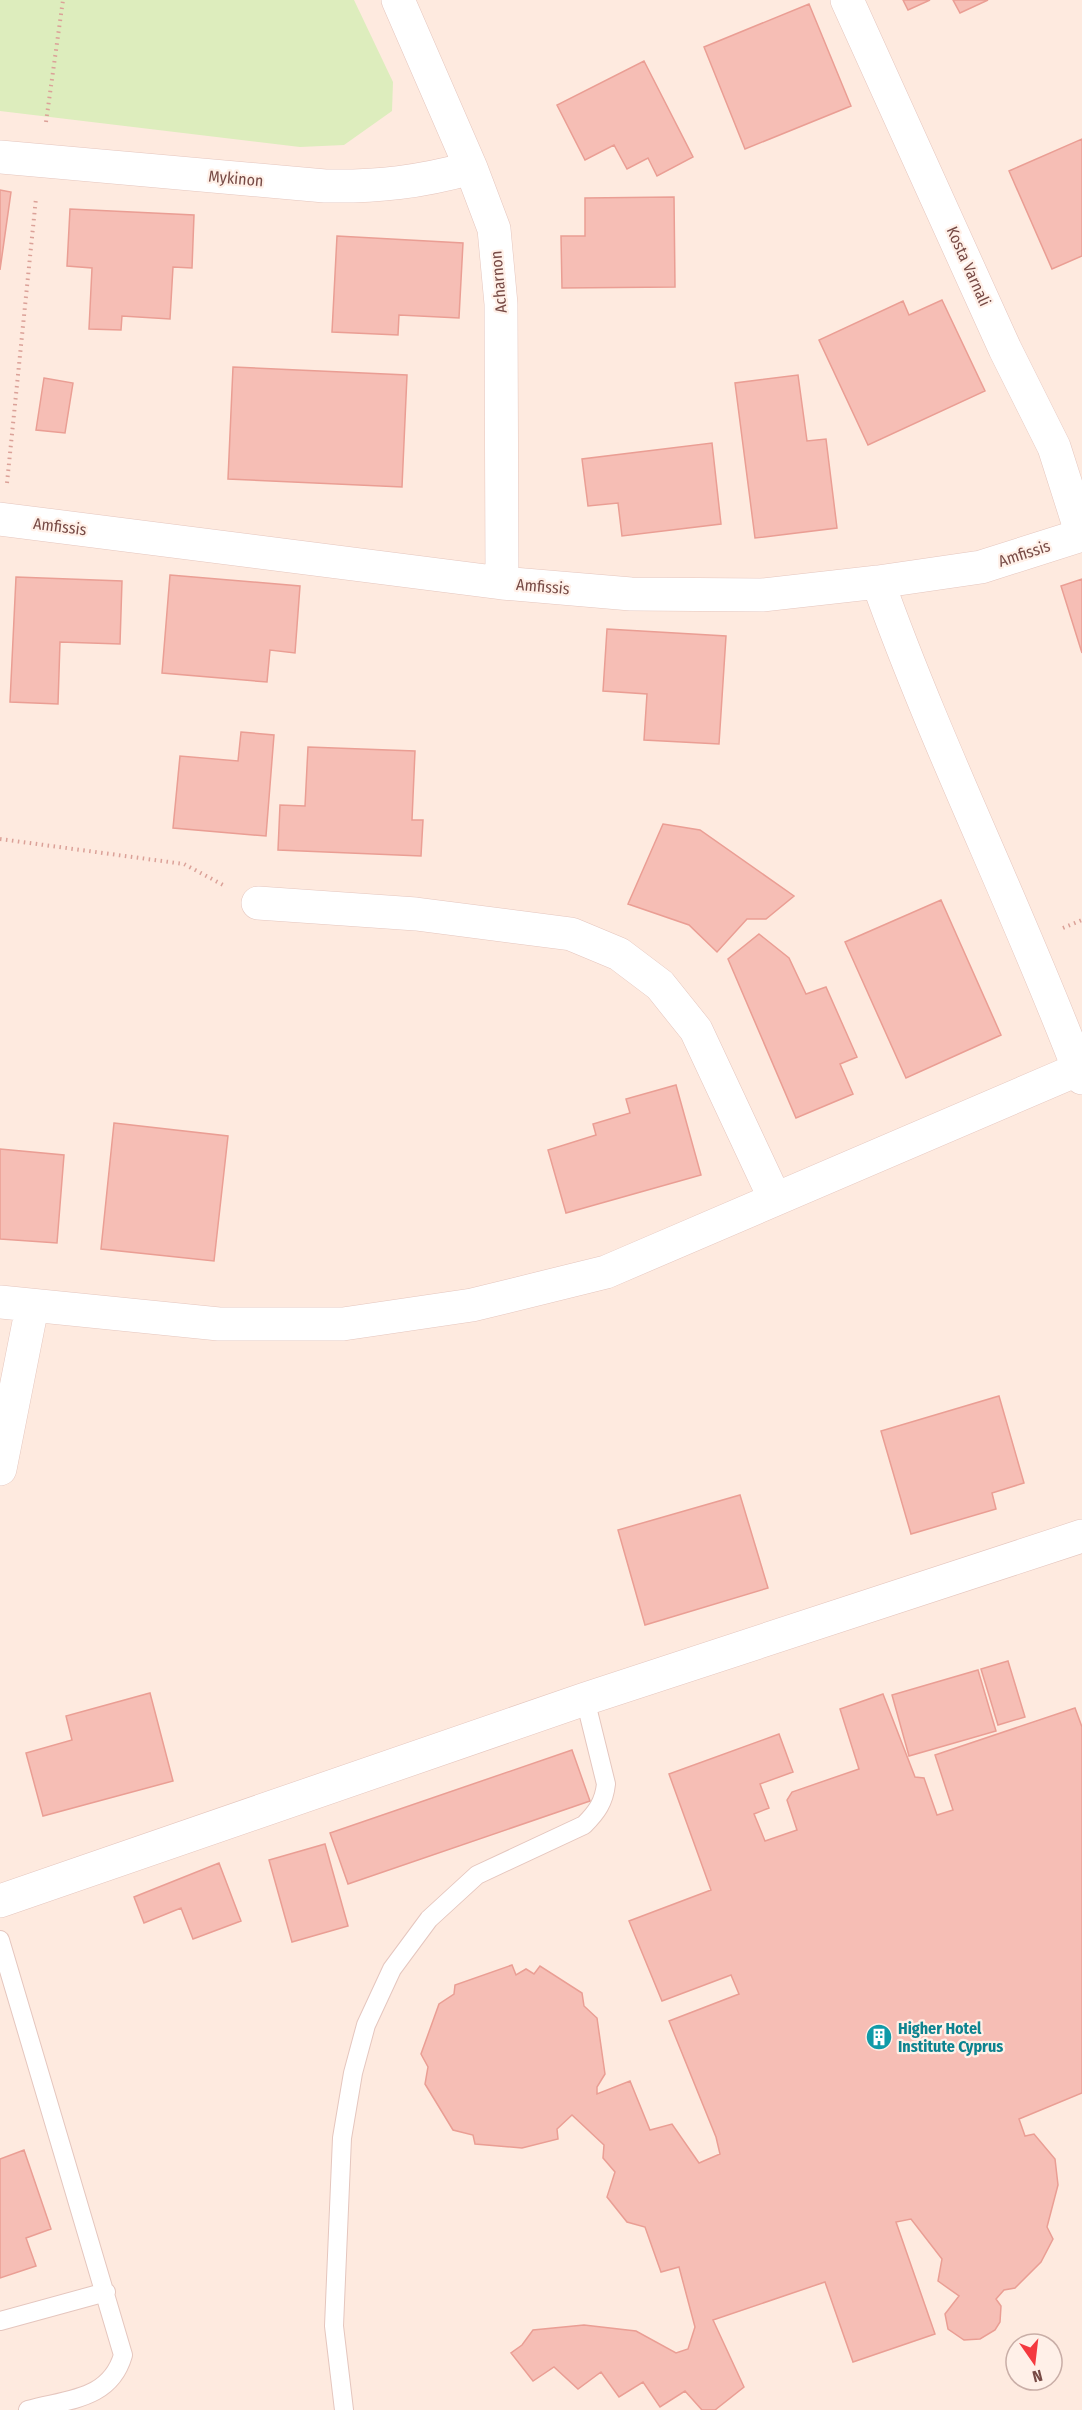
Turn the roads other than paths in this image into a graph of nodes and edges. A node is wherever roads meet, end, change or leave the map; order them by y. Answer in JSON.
{"nodes":[{"id":1,"x":398,"y":0,"type":"edge"},
{"id":2,"x":846,"y":0,"type":"edge"},
{"id":3,"x":0,"y":157,"type":"edge"},
{"id":4,"x":471,"y":168,"type":"junction"},
{"id":5,"x":2,"y":519,"type":"edge"},
{"id":6,"x":1082,"y":535,"type":"edge"},
{"id":7,"x":878,"y":582,"type":"junction"},
{"id":8,"x":502,"y":583,"type":"junction"},
{"id":9,"x":258,"y":903,"type":"road end"},
{"id":10,"x":1080,"y":1074,"type":"edge"},
{"id":11,"x":775,"y":1199,"type":"junction"},
{"id":12,"x":0,"y":1302,"type":"edge"},
{"id":13,"x":32,"y":1307,"type":"junction"},
{"id":14,"x":0,"y":1469,"type":"edge"},
{"id":15,"x":1082,"y":1536,"type":"edge"},
{"id":16,"x":585,"y":1699,"type":"junction"},
{"id":17,"x":0,"y":1901,"type":"edge"},
{"id":18,"x":0,"y":1940,"type":"edge"},
{"id":19,"x":106,"y":2292,"type":"junction"},
{"id":20,"x":0,"y":2321,"type":"edge"},
{"id":21,"x":28,"y":2410,"type":"edge"},
{"id":22,"x":344,"y":2410,"type":"edge"}],
"edges":[{"from":1,"to":4,"type":"street","name":"Acharnon"},
{"from":2,"to":6,"type":"street","name":"Kosta Varnali"},
{"from":3,"to":4,"type":"street","name":"Mykinon"},
{"from":4,"to":8,"type":"street","name":"Acharnon"},
{"from":5,"to":8,"type":"street","name":"Amfissis"},
{"from":6,"to":7,"type":"street","name":"Amfissis"},
{"from":7,"to":8,"type":"street","name":"Amfissis"},
{"from":7,"to":10,"type":"street"},
{"from":9,"to":11,"type":"street"},
{"from":10,"to":11,"type":"street"},
{"from":11,"to":13,"type":"street"},
{"from":12,"to":13,"type":"street"},
{"from":13,"to":14,"type":"street"},
{"from":15,"to":16,"type":"street"},
{"from":16,"to":17,"type":"street"},
{"from":16,"to":22,"type":"lane"},
{"from":18,"to":19,"type":"lane"},
{"from":19,"to":20,"type":"lane"},
{"from":19,"to":21,"type":"lane"}]}
